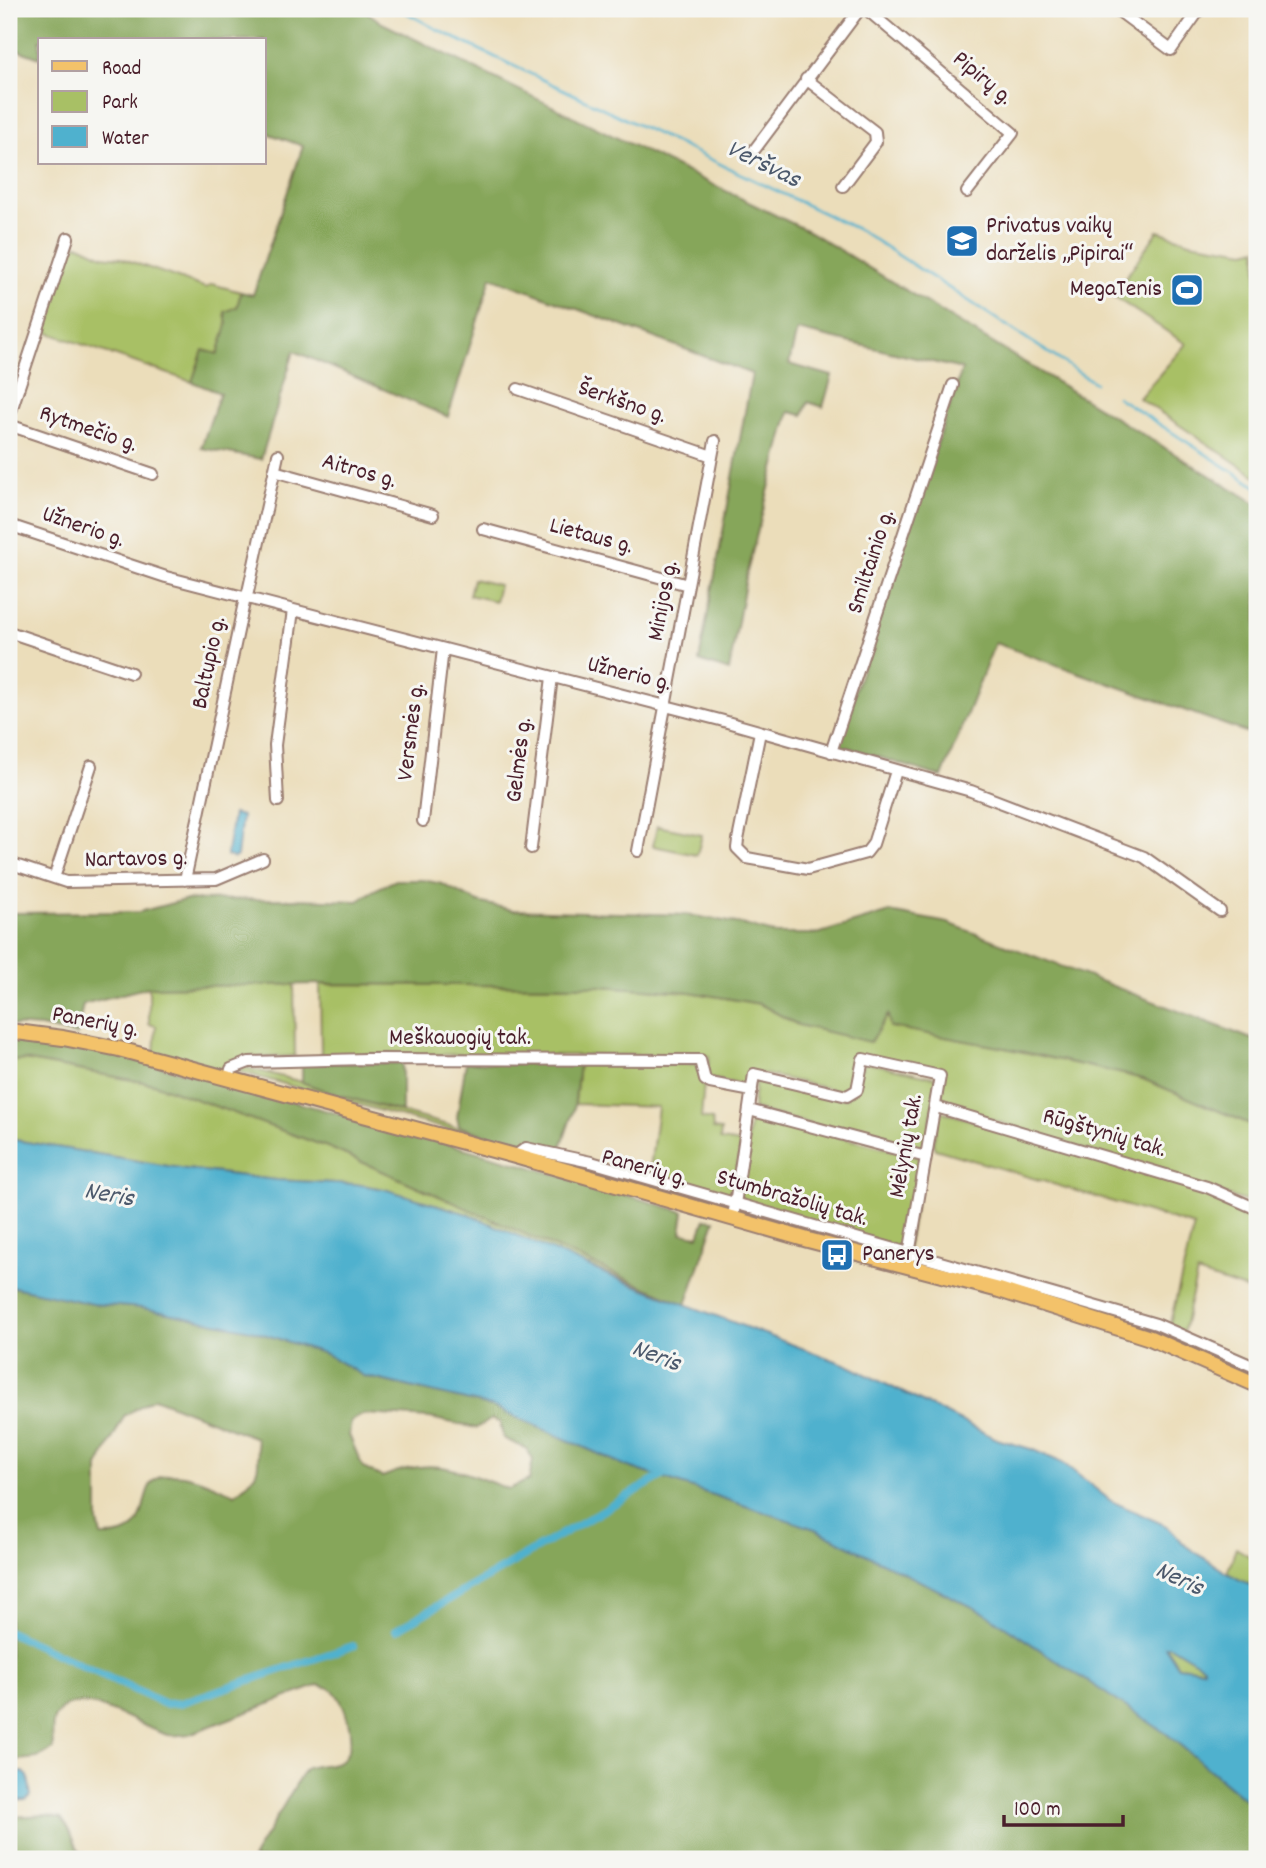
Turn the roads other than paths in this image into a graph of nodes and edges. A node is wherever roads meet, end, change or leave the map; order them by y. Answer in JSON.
{"nodes":[{"id":1,"x":860,"y":9,"type":"edge"},
{"id":2,"x":866,"y":9,"type":"edge"},
{"id":3,"x":1116,"y":9,"type":"edge"},
{"id":4,"x":1200,"y":9,"type":"edge"},
{"id":5,"x":806,"y":79,"type":"junction"},
{"id":6,"x":755,"y":149,"type":"dead end"},
{"id":7,"x":843,"y":186,"type":"dead end"},
{"id":8,"x":967,"y":192,"type":"dead end"},
{"id":9,"x":68,"y":238,"type":"dead end"},
{"id":10,"x":953,"y":385,"type":"dead end"},
{"id":11,"x":518,"y":389,"type":"dead end"},
{"id":12,"x":9,"y":417,"type":"edge"},
{"id":13,"x":9,"y":425,"type":"edge"},
{"id":14,"x":715,"y":441,"type":"dead end"},
{"id":15,"x":278,"y":456,"type":"dead end"},
{"id":16,"x":712,"y":456,"type":"junction"},
{"id":17,"x":274,"y":471,"type":"junction"},
{"id":18,"x":153,"y":474,"type":"dead end"},
{"id":19,"x":433,"y":515,"type":"dead end"},
{"id":20,"x":9,"y":525,"type":"edge"},
{"id":21,"x":483,"y":529,"type":"dead end"},
{"id":22,"x":688,"y":585,"type":"junction"},
{"id":23,"x":245,"y":598,"type":"junction"},
{"id":24,"x":293,"y":610,"type":"junction"},
{"id":25,"x":9,"y":632,"type":"edge"},
{"id":26,"x":443,"y":649,"type":"junction"},
{"id":27,"x":131,"y":673,"type":"dead end"},
{"id":28,"x":552,"y":677,"type":"junction"},
{"id":29,"x":665,"y":706,"type":"junction"},
{"id":30,"x":760,"y":732,"type":"junction"},
{"id":31,"x":831,"y":752,"type":"junction"},
{"id":32,"x":91,"y":765,"type":"dead end"},
{"id":33,"x":896,"y":771,"type":"junction"},
{"id":34,"x":278,"y":801,"type":"dead end"},
{"id":35,"x":423,"y":821,"type":"dead end"},
{"id":36,"x":531,"y":848,"type":"dead end"},
{"id":37,"x":638,"y":851,"type":"dead end"},
{"id":38,"x":263,"y":859,"type":"dead end"},
{"id":39,"x":9,"y":863,"type":"edge"},
{"id":40,"x":54,"y":878,"type":"junction"},
{"id":41,"x":185,"y":880,"type":"junction"},
{"id":42,"x":1220,"y":911,"type":"dead end"},
{"id":43,"x":9,"y":1031,"type":"edge"},
{"id":44,"x":229,"y":1079,"type":"junction"},
{"id":45,"x":752,"y":1091,"type":"junction"},
{"id":46,"x":936,"y":1107,"type":"junction"},
{"id":47,"x":749,"y":1110,"type":"junction"},
{"id":48,"x":926,"y":1157,"type":"junction"},
{"id":49,"x":1257,"y":1209,"type":"edge"},
{"id":50,"x":734,"y":1211,"type":"junction"},
{"id":51,"x":908,"y":1259,"type":"junction"},
{"id":52,"x":1257,"y":1368,"type":"edge"},
{"id":53,"x":1257,"y":1385,"type":"edge"}],
"edges":[{"from":1,"to":5,"type":"street"},
{"from":2,"to":8,"type":"street","name":"Pipirų g."},
{"from":3,"to":4,"type":"street"},
{"from":5,"to":6,"type":"street"},
{"from":5,"to":7,"type":"street"},
{"from":9,"to":12,"type":"street"},
{"from":10,"to":31,"type":"street","name":"Smiltainio g."},
{"from":11,"to":16,"type":"street","name":"Šerkšno g."},
{"from":13,"to":18,"type":"street","name":"Rytmečio g."},
{"from":14,"to":16,"type":"street","name":"Minijos g."},
{"from":15,"to":17,"type":"street","name":"Baltupio g."},
{"from":16,"to":22,"type":"street","name":"Minijos g."},
{"from":17,"to":19,"type":"street","name":"Aitros g."},
{"from":17,"to":23,"type":"street","name":"Baltupio g."},
{"from":20,"to":23,"type":"street","name":"Užnerio g."},
{"from":21,"to":22,"type":"street","name":"Lietaus g."},
{"from":22,"to":29,"type":"street","name":"Minijos g."},
{"from":23,"to":24,"type":"street","name":"Užnerio g."},
{"from":23,"to":41,"type":"street","name":"Baltupio g."},
{"from":24,"to":26,"type":"street","name":"Užnerio g."},
{"from":24,"to":34,"type":"street"},
{"from":25,"to":27,"type":"street"},
{"from":26,"to":28,"type":"street","name":"Užnerio g."},
{"from":26,"to":35,"type":"street","name":"Versmės g."},
{"from":28,"to":29,"type":"street","name":"Užnerio g."},
{"from":28,"to":36,"type":"street","name":"Gelmės g."},
{"from":29,"to":30,"type":"street","name":"Užnerio g."},
{"from":29,"to":37,"type":"street","name":"Minijos g."},
{"from":30,"to":31,"type":"street","name":"Užnerio g."},
{"from":30,"to":33,"type":"street"},
{"from":31,"to":33,"type":"street","name":"Užnerio g."},
{"from":32,"to":40,"type":"street"},
{"from":33,"to":42,"type":"street","name":"Užnerio g."},
{"from":38,"to":41,"type":"street","name":"Nartavos g."},
{"from":39,"to":40,"type":"street","name":"Nartavos g."},
{"from":40,"to":41,"type":"street","name":"Nartavos g."},
{"from":43,"to":44,"type":"main road","name":"Panerių g."},
{"from":44,"to":45,"type":"street","name":"Meškauogių tak."},
{"from":44,"to":50,"type":"main road","name":"Panerių g."},
{"from":45,"to":46,"type":"street","name":"Mėlynių tak."},
{"from":45,"to":47,"type":"street"},
{"from":46,"to":48,"type":"street","name":"Mėlynių tak."},
{"from":46,"to":49,"type":"street","name":"Rūgštynių tak."},
{"from":47,"to":48,"type":"street"},
{"from":47,"to":50,"type":"street"},
{"from":48,"to":51,"type":"street","name":"Mėlynių tak."},
{"from":50,"to":51,"type":"main road","name":"Panerių g."},
{"from":51,"to":52,"type":"street"},
{"from":51,"to":53,"type":"main road","name":"Panerių g."}]}
